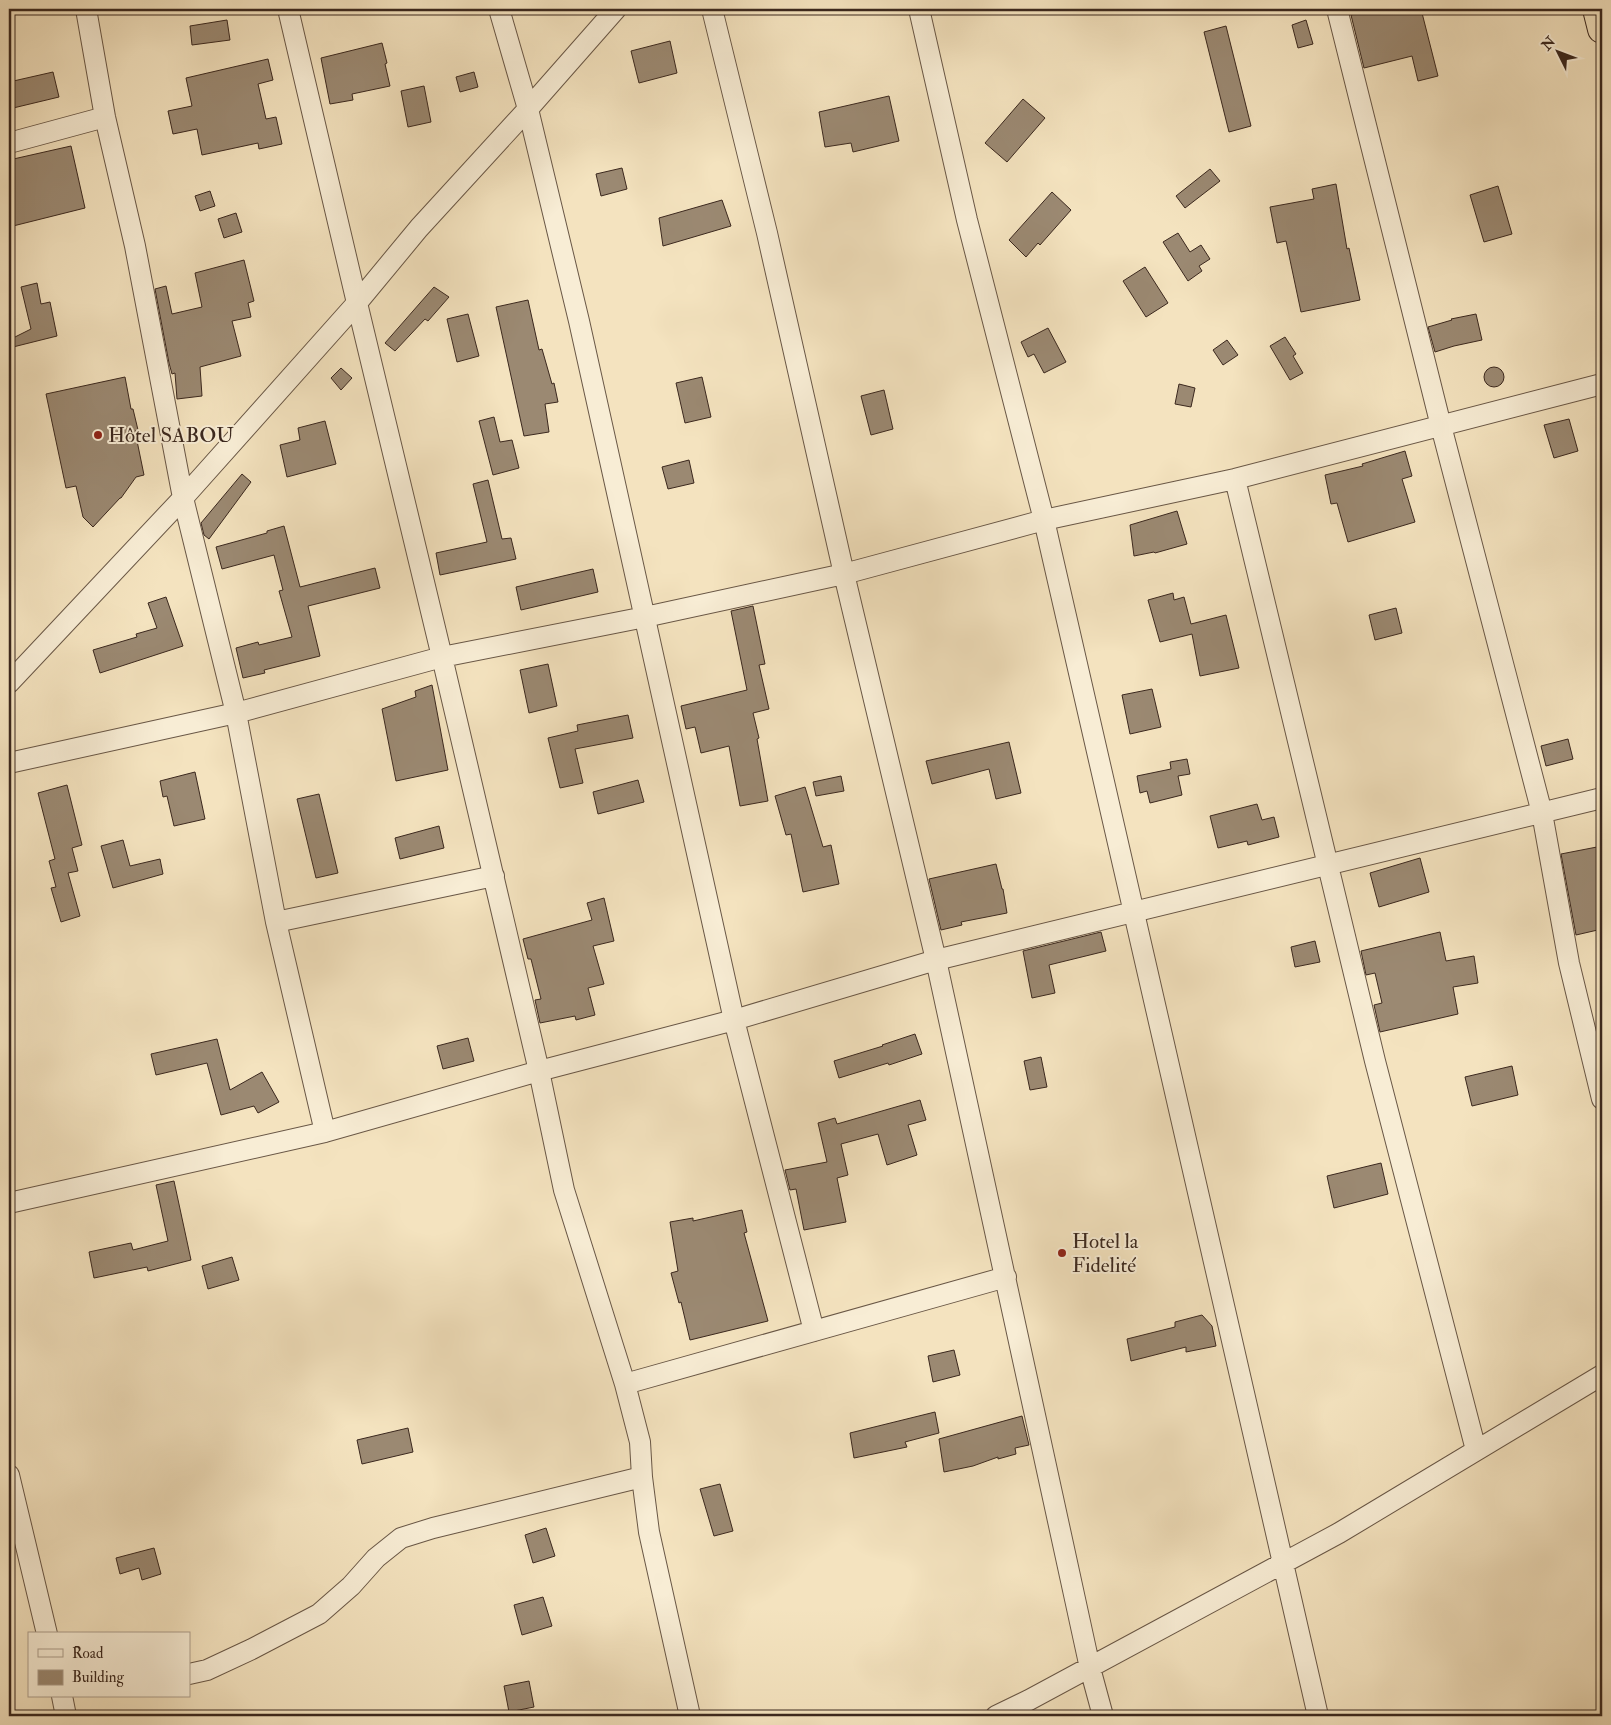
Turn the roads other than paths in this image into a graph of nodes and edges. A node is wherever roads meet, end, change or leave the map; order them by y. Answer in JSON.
{"nodes":[{"id":1,"x":86,"y":9,"type":"edge"},
{"id":2,"x":288,"y":9,"type":"edge"},
{"id":3,"x":499,"y":9,"type":"edge"},
{"id":4,"x":616,"y":9,"type":"edge"},
{"id":5,"x":712,"y":9,"type":"edge"},
{"id":6,"x":919,"y":9,"type":"edge"},
{"id":7,"x":1337,"y":9,"type":"edge"},
{"id":8,"x":1598,"y":9,"type":"edge"},
{"id":9,"x":1602,"y":29,"type":"edge"},
{"id":10,"x":528,"y":109,"type":"junction"},
{"id":11,"x":105,"y":116,"type":"junction"},
{"id":12,"x":9,"y":143,"type":"edge"},
{"id":13,"x":357,"y":304,"type":"junction"},
{"id":14,"x":1602,"y":384,"type":"edge"},
{"id":15,"x":1441,"y":426,"type":"junction"},
{"id":16,"x":1235,"y":479,"type":"junction"},
{"id":17,"x":183,"y":498,"type":"junction"},
{"id":18,"x":1044,"y":520,"type":"junction"},
{"id":19,"x":844,"y":574,"type":"junction"},
{"id":20,"x":644,"y":617,"type":"junction"},
{"id":21,"x":442,"y":657,"type":"junction"},
{"id":22,"x":9,"y":683,"type":"edge"},
{"id":23,"x":236,"y":713,"type":"junction"},
{"id":24,"x":9,"y":763,"type":"edge"},
{"id":25,"x":1602,"y":798,"type":"edge"},
{"id":26,"x":1542,"y":814,"type":"junction"},
{"id":27,"x":1329,"y":865,"type":"junction"},
{"id":28,"x":494,"y":876,"type":"junction"},
{"id":29,"x":1135,"y":912,"type":"junction"},
{"id":30,"x":276,"y":922,"type":"junction"},
{"id":31,"x":936,"y":960,"type":"junction"},
{"id":32,"x":734,"y":1020,"type":"junction"},
{"id":33,"x":539,"y":1071,"type":"junction"},
{"id":34,"x":1602,"y":1098,"type":"edge"},
{"id":35,"x":325,"y":1132,"type":"junction"},
{"id":36,"x":9,"y":1203,"type":"edge"},
{"id":37,"x":1006,"y":1277,"type":"junction"},
{"id":38,"x":814,"y":1331,"type":"junction"},
{"id":39,"x":1602,"y":1375,"type":"edge"},
{"id":40,"x":624,"y":1384,"type":"junction"},
{"id":41,"x":1476,"y":1450,"type":"junction"},
{"id":42,"x":9,"y":1475,"type":"edge"},
{"id":43,"x":642,"y":1477,"type":"junction"},
{"id":44,"x":1283,"y":1564,"type":"junction"},
{"id":45,"x":47,"y":1632,"type":"edge"},
{"id":46,"x":1090,"y":1668,"type":"junction"},
{"id":47,"x":190,"y":1674,"type":"edge"},
{"id":48,"x":690,"y":1716,"type":"edge"},
{"id":49,"x":996,"y":1716,"type":"edge"},
{"id":50,"x":1103,"y":1716,"type":"edge"},
{"id":51,"x":1318,"y":1716,"type":"edge"}],
"edges":[{"from":1,"to":11,"type":"street"},
{"from":2,"to":13,"type":"street"},
{"from":3,"to":10,"type":"street"},
{"from":4,"to":10,"type":"street"},
{"from":5,"to":19,"type":"street"},
{"from":6,"to":18,"type":"street"},
{"from":7,"to":15,"type":"street"},
{"from":8,"to":9,"type":"highway"},
{"from":10,"to":13,"type":"street"},
{"from":10,"to":20,"type":"street"},
{"from":11,"to":12,"type":"street"},
{"from":11,"to":17,"type":"street"},
{"from":13,"to":17,"type":"street"},
{"from":13,"to":21,"type":"street"},
{"from":14,"to":15,"type":"street"},
{"from":15,"to":16,"type":"street"},
{"from":15,"to":26,"type":"street"},
{"from":16,"to":18,"type":"street"},
{"from":16,"to":27,"type":"street"},
{"from":17,"to":22,"type":"street"},
{"from":17,"to":23,"type":"street"},
{"from":18,"to":19,"type":"street"},
{"from":18,"to":29,"type":"street"},
{"from":19,"to":20,"type":"street"},
{"from":19,"to":31,"type":"street"},
{"from":20,"to":21,"type":"street"},
{"from":20,"to":32,"type":"street"},
{"from":21,"to":23,"type":"street"},
{"from":21,"to":28,"type":"street"},
{"from":23,"to":24,"type":"street"},
{"from":23,"to":30,"type":"street"},
{"from":25,"to":26,"type":"street"},
{"from":26,"to":27,"type":"street"},
{"from":26,"to":34,"type":"street"},
{"from":27,"to":29,"type":"street"},
{"from":27,"to":41,"type":"street"},
{"from":28,"to":30,"type":"street"},
{"from":28,"to":33,"type":"street"},
{"from":29,"to":31,"type":"street"},
{"from":29,"to":44,"type":"street"},
{"from":30,"to":35,"type":"street"},
{"from":31,"to":32,"type":"street"},
{"from":31,"to":37,"type":"street"},
{"from":32,"to":33,"type":"street"},
{"from":32,"to":38,"type":"street"},
{"from":33,"to":35,"type":"street"},
{"from":33,"to":40,"type":"street"},
{"from":35,"to":36,"type":"street"},
{"from":37,"to":38,"type":"street"},
{"from":37,"to":46,"type":"street"},
{"from":38,"to":40,"type":"street"},
{"from":39,"to":41,"type":"street"},
{"from":40,"to":43,"type":"street"},
{"from":41,"to":44,"type":"street"},
{"from":42,"to":45,"type":"street"},
{"from":43,"to":47,"type":"street"},
{"from":43,"to":48,"type":"street"},
{"from":44,"to":46,"type":"street"},
{"from":44,"to":51,"type":"street"},
{"from":46,"to":49,"type":"street"},
{"from":46,"to":50,"type":"street"}]}
